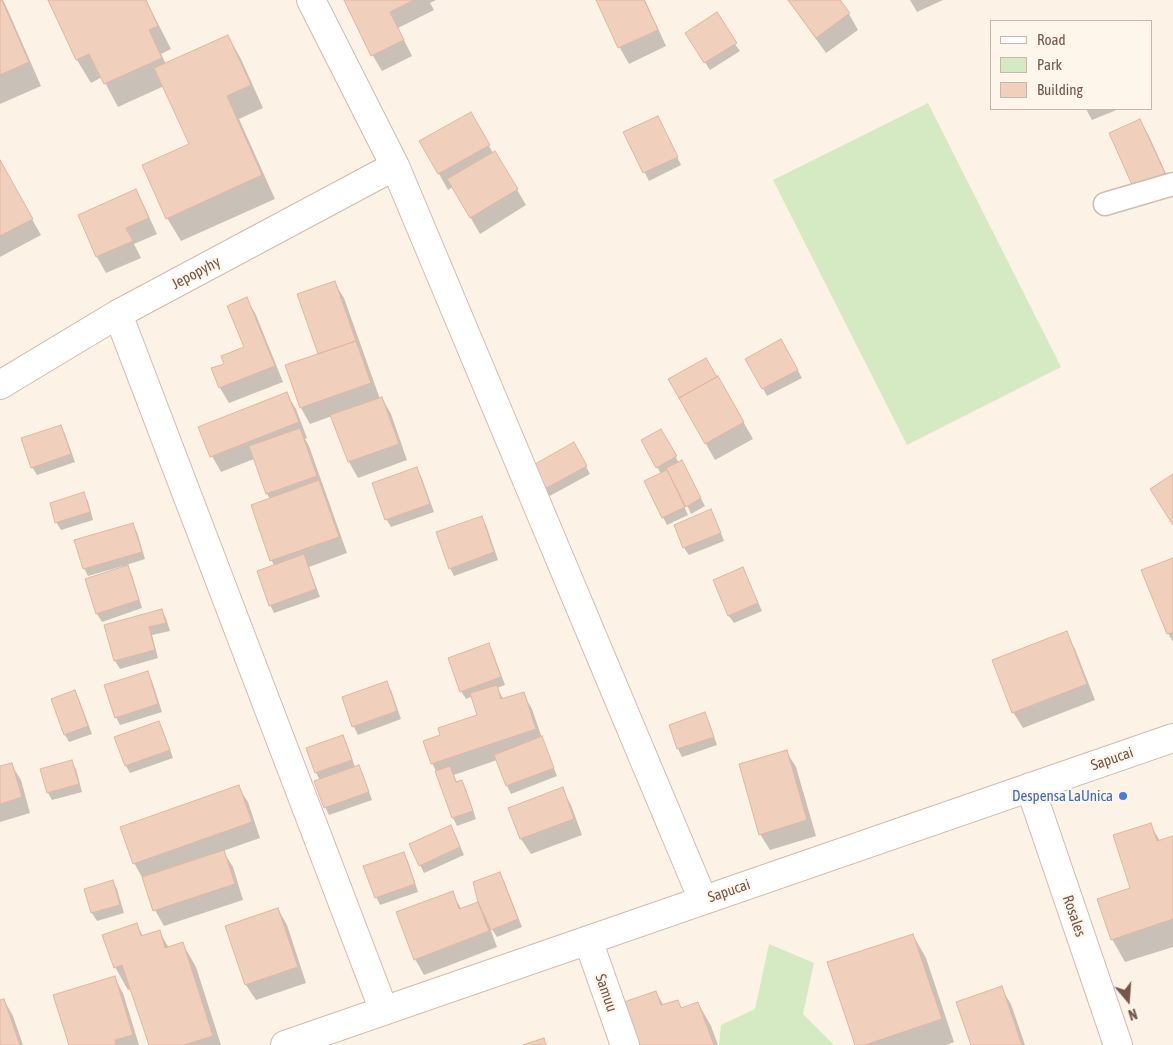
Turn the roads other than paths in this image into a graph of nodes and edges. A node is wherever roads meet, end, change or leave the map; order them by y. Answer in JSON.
{"nodes":[{"id":1,"x":311,"y":0,"type":"edge"},
{"id":2,"x":395,"y":166,"type":"junction"},
{"id":3,"x":1173,"y":184,"type":"edge"},
{"id":4,"x":1105,"y":204,"type":"dead end"},
{"id":5,"x":118,"y":314,"type":"junction"},
{"id":6,"x":0,"y":386,"type":"edge"},
{"id":7,"x":1173,"y":738,"type":"edge"},
{"id":8,"x":1030,"y":787,"type":"junction"},
{"id":9,"x":703,"y":900,"type":"junction"},
{"id":10,"x":588,"y":940,"type":"junction"},
{"id":11,"x":384,"y":1011,"type":"junction"},
{"id":12,"x":285,"y":1045,"type":"edge"},
{"id":13,"x":624,"y":1045,"type":"edge"},
{"id":14,"x":1118,"y":1045,"type":"edge"}],
"edges":[{"from":1,"to":2,"type":"street"},
{"from":2,"to":5,"type":"street","name":"Jepopyhy"},
{"from":2,"to":9,"type":"street"},
{"from":3,"to":4,"type":"lane"},
{"from":5,"to":6,"type":"street","name":"Jepopyhy"},
{"from":5,"to":11,"type":"street"},
{"from":7,"to":8,"type":"street","name":"Sapucai"},
{"from":8,"to":9,"type":"street","name":"Sapucai"},
{"from":8,"to":14,"type":"street","name":"Rosales"},
{"from":9,"to":10,"type":"street","name":"Sapucai"},
{"from":10,"to":11,"type":"street","name":"Sapucai"},
{"from":10,"to":13,"type":"street","name":"Samuu"},
{"from":11,"to":12,"type":"street","name":"Sapucai"}]}
